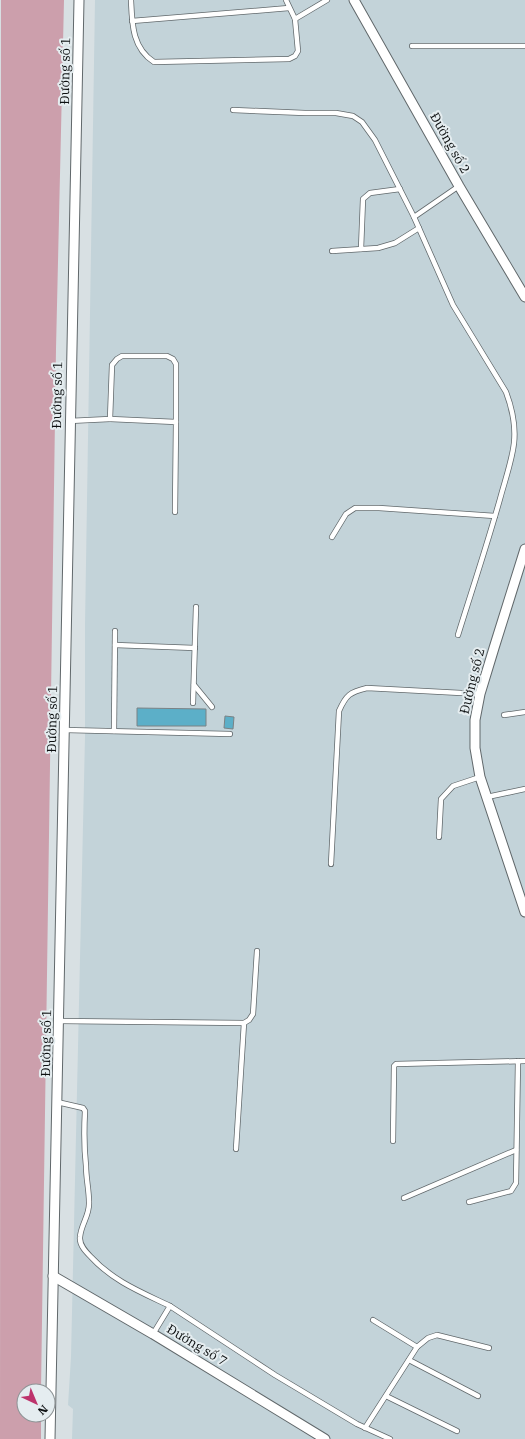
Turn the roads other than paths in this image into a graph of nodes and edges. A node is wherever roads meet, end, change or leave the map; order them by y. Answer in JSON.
{"nodes":[{"id":1,"x":79,"y":0,"type":"edge"},
{"id":2,"x":131,"y":0,"type":"edge"},
{"id":3,"x":286,"y":0,"type":"edge"},
{"id":4,"x":327,"y":0,"type":"edge"},
{"id":5,"x":354,"y":0,"type":"edge"},
{"id":6,"x":290,"y":8,"type":"junction"},
{"id":7,"x":295,"y":19,"type":"junction"},
{"id":8,"x":132,"y":21,"type":"junction"},
{"id":9,"x":412,"y":46,"type":"dead end"},
{"id":10,"x":525,"y":46,"type":"edge"},
{"id":11,"x":233,"y":110,"type":"dead end"},
{"id":12,"x":459,"y":186,"type":"junction"},
{"id":13,"x":400,"y":189,"type":"junction"},
{"id":14,"x":414,"y":217,"type":"junction"},
{"id":15,"x":419,"y":228,"type":"junction"},
{"id":16,"x":361,"y":249,"type":"junction"},
{"id":17,"x":332,"y":251,"type":"dead end"},
{"id":18,"x":525,"y":297,"type":"edge"},
{"id":19,"x":110,"y":419,"type":"junction"},
{"id":20,"x":69,"y":421,"type":"junction"},
{"id":21,"x":176,"y":422,"type":"junction"},
{"id":22,"x":175,"y":512,"type":"dead end"},
{"id":23,"x":495,"y":516,"type":"junction"},
{"id":24,"x":332,"y":537,"type":"dead end"},
{"id":25,"x":525,"y":549,"type":"edge"},
{"id":26,"x":196,"y":607,"type":"dead end"},
{"id":27,"x":115,"y":631,"type":"dead end"},
{"id":28,"x":458,"y":635,"type":"dead end"},
{"id":29,"x":115,"y":645,"type":"junction"},
{"id":30,"x":195,"y":648,"type":"junction"},
{"id":31,"x":194,"y":685,"type":"junction"},
{"id":32,"x":480,"y":694,"type":"junction"},
{"id":33,"x":193,"y":704,"type":"dead end"},
{"id":34,"x":212,"y":707,"type":"dead end"},
{"id":35,"x":525,"y":712,"type":"edge"},
{"id":36,"x":504,"y":716,"type":"dead end"},
{"id":37,"x":65,"y":730,"type":"junction"},
{"id":38,"x":114,"y":731,"type":"junction"},
{"id":39,"x":230,"y":734,"type":"dead end"},
{"id":40,"x":480,"y":777,"type":"junction"},
{"id":41,"x":525,"y":789,"type":"edge"},
{"id":42,"x":487,"y":797,"type":"junction"},
{"id":43,"x":439,"y":837,"type":"dead end"},
{"id":44,"x":331,"y":864,"type":"dead end"},
{"id":45,"x":525,"y":912,"type":"edge"},
{"id":46,"x":257,"y":951,"type":"dead end"},
{"id":47,"x":59,"y":1021,"type":"junction"},
{"id":48,"x":244,"y":1022,"type":"junction"},
{"id":49,"x":518,"y":1061,"type":"junction"},
{"id":50,"x":525,"y":1061,"type":"edge"},
{"id":51,"x":57,"y":1102,"type":"junction"},
{"id":52,"x":393,"y":1141,"type":"dead end"},
{"id":53,"x":236,"y":1149,"type":"dead end"},
{"id":54,"x":516,"y":1150,"type":"junction"},
{"id":55,"x":404,"y":1198,"type":"dead end"},
{"id":56,"x":470,"y":1202,"type":"dead end"},
{"id":57,"x":53,"y":1276,"type":"junction"},
{"id":58,"x":170,"y":1306,"type":"junction"},
{"id":59,"x":373,"y":1320,"type":"dead end"},
{"id":60,"x":153,"y":1334,"type":"junction"},
{"id":61,"x":417,"y":1347,"type":"junction"},
{"id":62,"x":489,"y":1348,"type":"dead end"},
{"id":63,"x":409,"y":1360,"type":"junction"},
{"id":64,"x":386,"y":1396,"type":"junction"},
{"id":65,"x":478,"y":1396,"type":"dead end"},
{"id":66,"x":366,"y":1428,"type":"junction"},
{"id":67,"x":457,"y":1431,"type":"dead end"},
{"id":68,"x":50,"y":1439,"type":"edge"},
{"id":69,"x":325,"y":1439,"type":"edge"},
{"id":70,"x":390,"y":1439,"type":"edge"}],
"edges":[{"from":1,"to":20,"type":"street","name":"Đường số 1"},
{"from":2,"to":8,"type":"lane"},
{"from":3,"to":6,"type":"lane"},
{"from":4,"to":7,"type":"lane"},
{"from":5,"to":12,"type":"street","name":"Đường số 2"},
{"from":6,"to":7,"type":"lane"},
{"from":6,"to":8,"type":"lane"},
{"from":7,"to":8,"type":"lane"},
{"from":9,"to":10,"type":"lane"},
{"from":11,"to":13,"type":"lane"},
{"from":12,"to":14,"type":"lane"},
{"from":12,"to":18,"type":"street","name":"Đường số 2"},
{"from":13,"to":14,"type":"lane"},
{"from":13,"to":16,"type":"lane"},
{"from":14,"to":15,"type":"lane"},
{"from":15,"to":16,"type":"lane"},
{"from":15,"to":23,"type":"lane"},
{"from":16,"to":17,"type":"lane"},
{"from":19,"to":20,"type":"lane"},
{"from":19,"to":21,"type":"lane"},
{"from":19,"to":21,"type":"lane"},
{"from":20,"to":37,"type":"street","name":"Đường số 1"},
{"from":21,"to":22,"type":"lane"},
{"from":23,"to":24,"type":"lane"},
{"from":23,"to":28,"type":"lane"},
{"from":25,"to":32,"type":"street","name":"Đường số 2"},
{"from":26,"to":30,"type":"lane"},
{"from":27,"to":29,"type":"lane"},
{"from":29,"to":30,"type":"lane"},
{"from":29,"to":38,"type":"lane"},
{"from":30,"to":31,"type":"lane"},
{"from":31,"to":33,"type":"lane"},
{"from":31,"to":34,"type":"lane"},
{"from":32,"to":40,"type":"street","name":"Đường số 2"},
{"from":32,"to":44,"type":"lane"},
{"from":35,"to":36,"type":"lane"},
{"from":37,"to":38,"type":"lane"},
{"from":37,"to":47,"type":"street","name":"Đường số 1"},
{"from":38,"to":39,"type":"lane"},
{"from":40,"to":42,"type":"street","name":"Đường số 2"},
{"from":40,"to":43,"type":"lane"},
{"from":41,"to":42,"type":"lane"},
{"from":42,"to":45,"type":"street","name":"Đường số 2"},
{"from":46,"to":48,"type":"lane"},
{"from":47,"to":48,"type":"lane"},
{"from":47,"to":51,"type":"street","name":"Đường số 1"},
{"from":48,"to":53,"type":"lane"},
{"from":49,"to":50,"type":"lane"},
{"from":49,"to":52,"type":"lane"},
{"from":49,"to":54,"type":"lane"},
{"from":51,"to":57,"type":"street","name":"Đường số 1"},
{"from":51,"to":58,"type":"lane"},
{"from":54,"to":55,"type":"lane"},
{"from":54,"to":56,"type":"lane"},
{"from":57,"to":60,"type":"street","name":"Đường số 7"},
{"from":57,"to":68,"type":"street","name":"Đường số 1"},
{"from":58,"to":60,"type":"lane"},
{"from":58,"to":66,"type":"lane"},
{"from":59,"to":61,"type":"lane"},
{"from":60,"to":69,"type":"street","name":"Đường số 7"},
{"from":61,"to":62,"type":"lane"},
{"from":61,"to":63,"type":"lane"},
{"from":63,"to":64,"type":"lane"},
{"from":63,"to":65,"type":"lane"},
{"from":64,"to":66,"type":"lane"},
{"from":64,"to":67,"type":"lane"},
{"from":66,"to":70,"type":"lane"}]}
